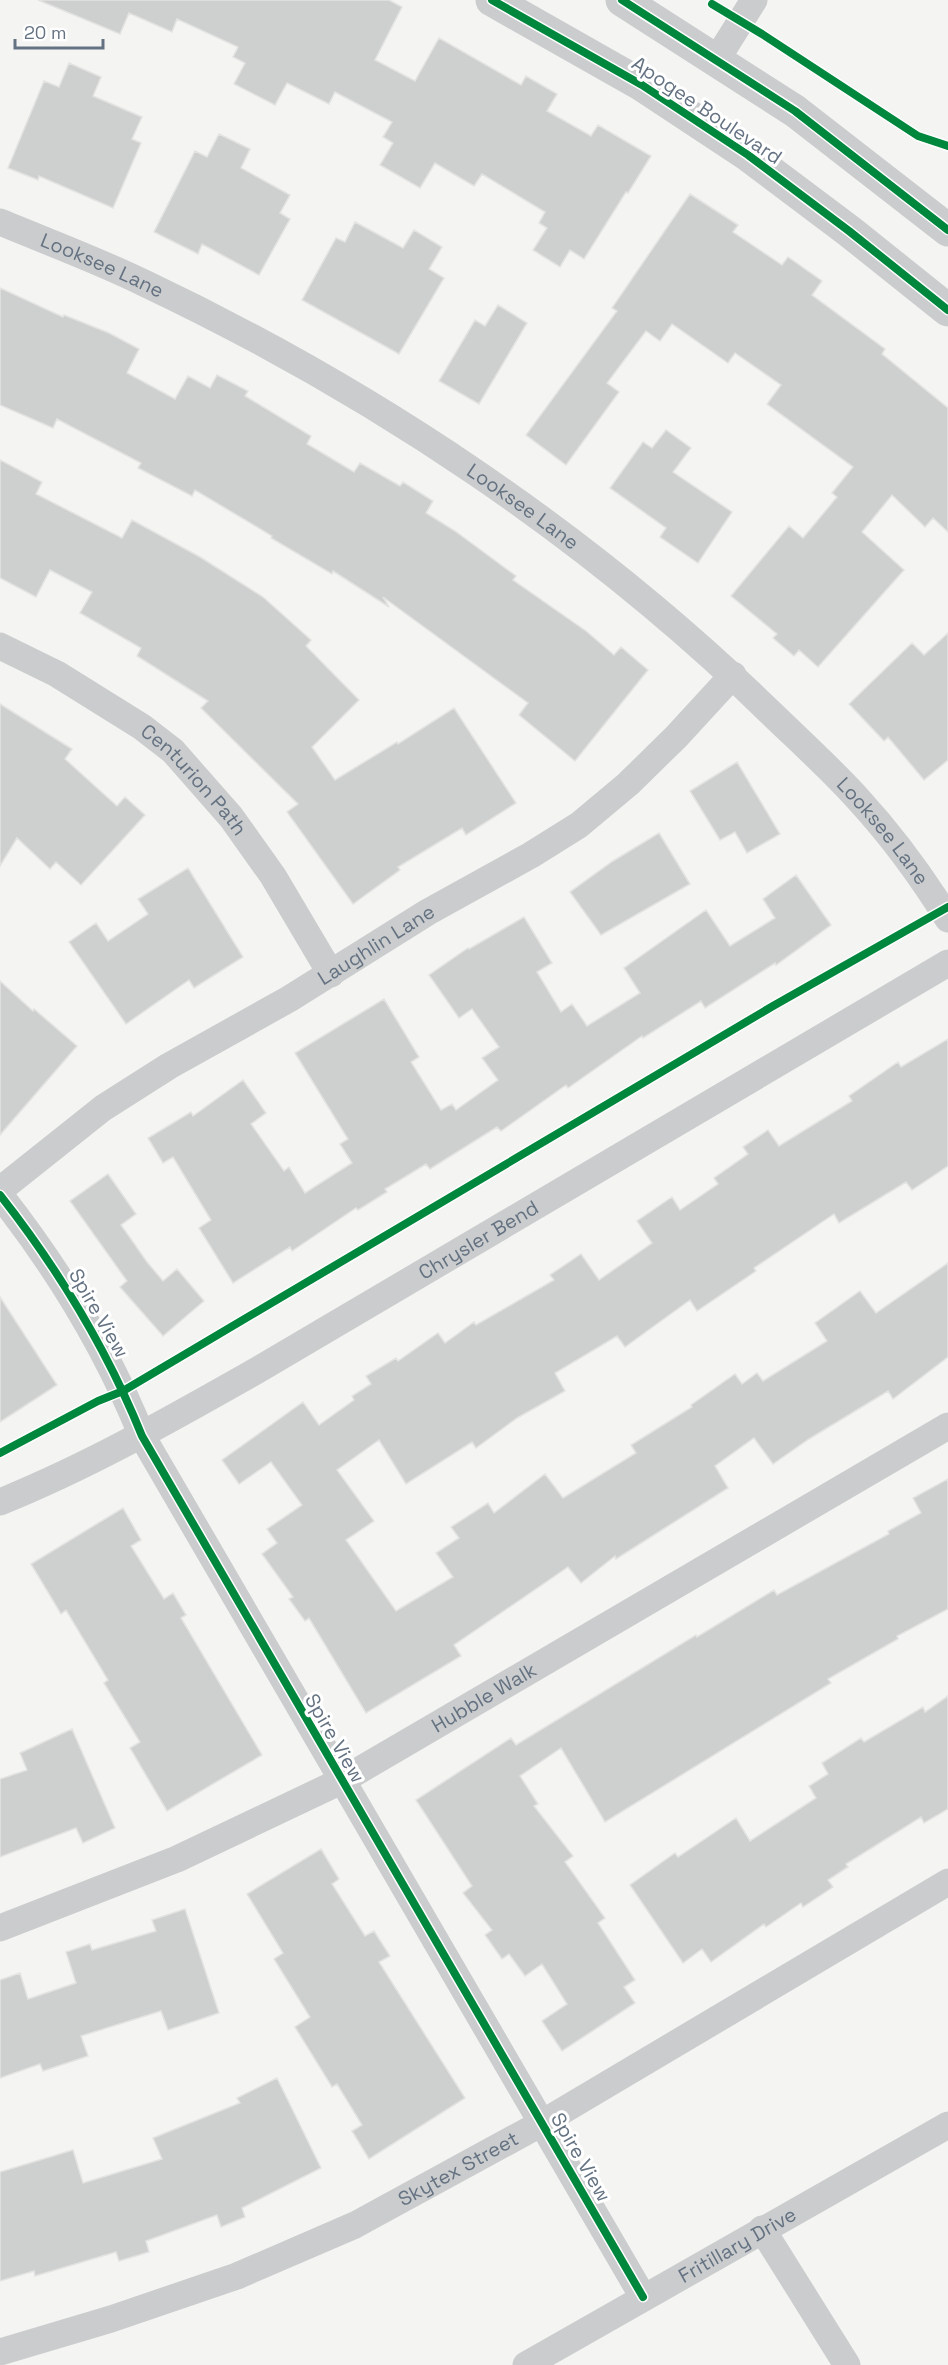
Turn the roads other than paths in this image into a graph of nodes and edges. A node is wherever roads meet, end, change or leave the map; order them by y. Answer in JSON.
{"nodes":[{"id":1,"x":492,"y":0,"type":"edge"},
{"id":2,"x":622,"y":0,"type":"edge"},
{"id":3,"x":754,"y":0,"type":"edge"},
{"id":4,"x":717,"y":59,"type":"junction"},
{"id":5,"x":0,"y":222,"type":"edge"},
{"id":6,"x":948,"y":230,"type":"edge"},
{"id":7,"x":948,"y":310,"type":"edge"},
{"id":8,"x":0,"y":646,"type":"edge"},
{"id":9,"x":732,"y":675,"type":"junction"},
{"id":10,"x":948,"y":919,"type":"edge"},
{"id":11,"x":948,"y":963,"type":"edge"},
{"id":12,"x":331,"y":974,"type":"junction"},
{"id":13,"x":0,"y":1190,"type":"edge"},
{"id":14,"x":0,"y":1196,"type":"edge"},
{"id":15,"x":948,"y":1426,"type":"edge"},
{"id":16,"x":142,"y":1436,"type":"junction"},
{"id":17,"x":0,"y":1502,"type":"edge"},
{"id":18,"x":341,"y":1782,"type":"junction"},
{"id":19,"x":948,"y":1881,"type":"edge"},
{"id":20,"x":0,"y":1928,"type":"edge"},
{"id":21,"x":542,"y":2123,"type":"junction"},
{"id":22,"x":948,"y":2125,"type":"edge"},
{"id":23,"x":762,"y":2229,"type":"junction"},
{"id":24,"x":643,"y":2297,"type":"junction"},
{"id":25,"x":0,"y":2352,"type":"edge"},
{"id":26,"x":526,"y":2365,"type":"edge"},
{"id":27,"x":847,"y":2365,"type":"edge"}],
"edges":[{"from":1,"to":7,"type":"street","name":"Apogee Boulevard"},
{"from":2,"to":4,"type":"street"},
{"from":3,"to":4,"type":"street"},
{"from":4,"to":6,"type":"street"},
{"from":5,"to":9,"type":"street","name":"Looksee Lane"},
{"from":8,"to":12,"type":"street","name":"Centurion Path"},
{"from":9,"to":10,"type":"street","name":"Looksee Lane"},
{"from":9,"to":12,"type":"street","name":"Laughlin Lane"},
{"from":11,"to":16,"type":"street","name":"Chrysler Bend"},
{"from":12,"to":13,"type":"street","name":"Laughlin Lane"},
{"from":14,"to":16,"type":"street","name":"Spire View"},
{"from":15,"to":18,"type":"street","name":"Hubble Walk"},
{"from":16,"to":17,"type":"street","name":"Chrysler Bend"},
{"from":16,"to":18,"type":"street","name":"Spire View"},
{"from":18,"to":20,"type":"street","name":"Hubble Walk"},
{"from":18,"to":21,"type":"street","name":"Spire View"},
{"from":19,"to":21,"type":"street","name":"Skytex Street"},
{"from":21,"to":24,"type":"street","name":"Spire View"},
{"from":21,"to":25,"type":"street","name":"Skytex Street"},
{"from":22,"to":23,"type":"street","name":"Fritillary Drive"},
{"from":23,"to":24,"type":"street","name":"Fritillary Drive"},
{"from":23,"to":27,"type":"street"},
{"from":24,"to":26,"type":"street","name":"Fritillary Drive"}]}
